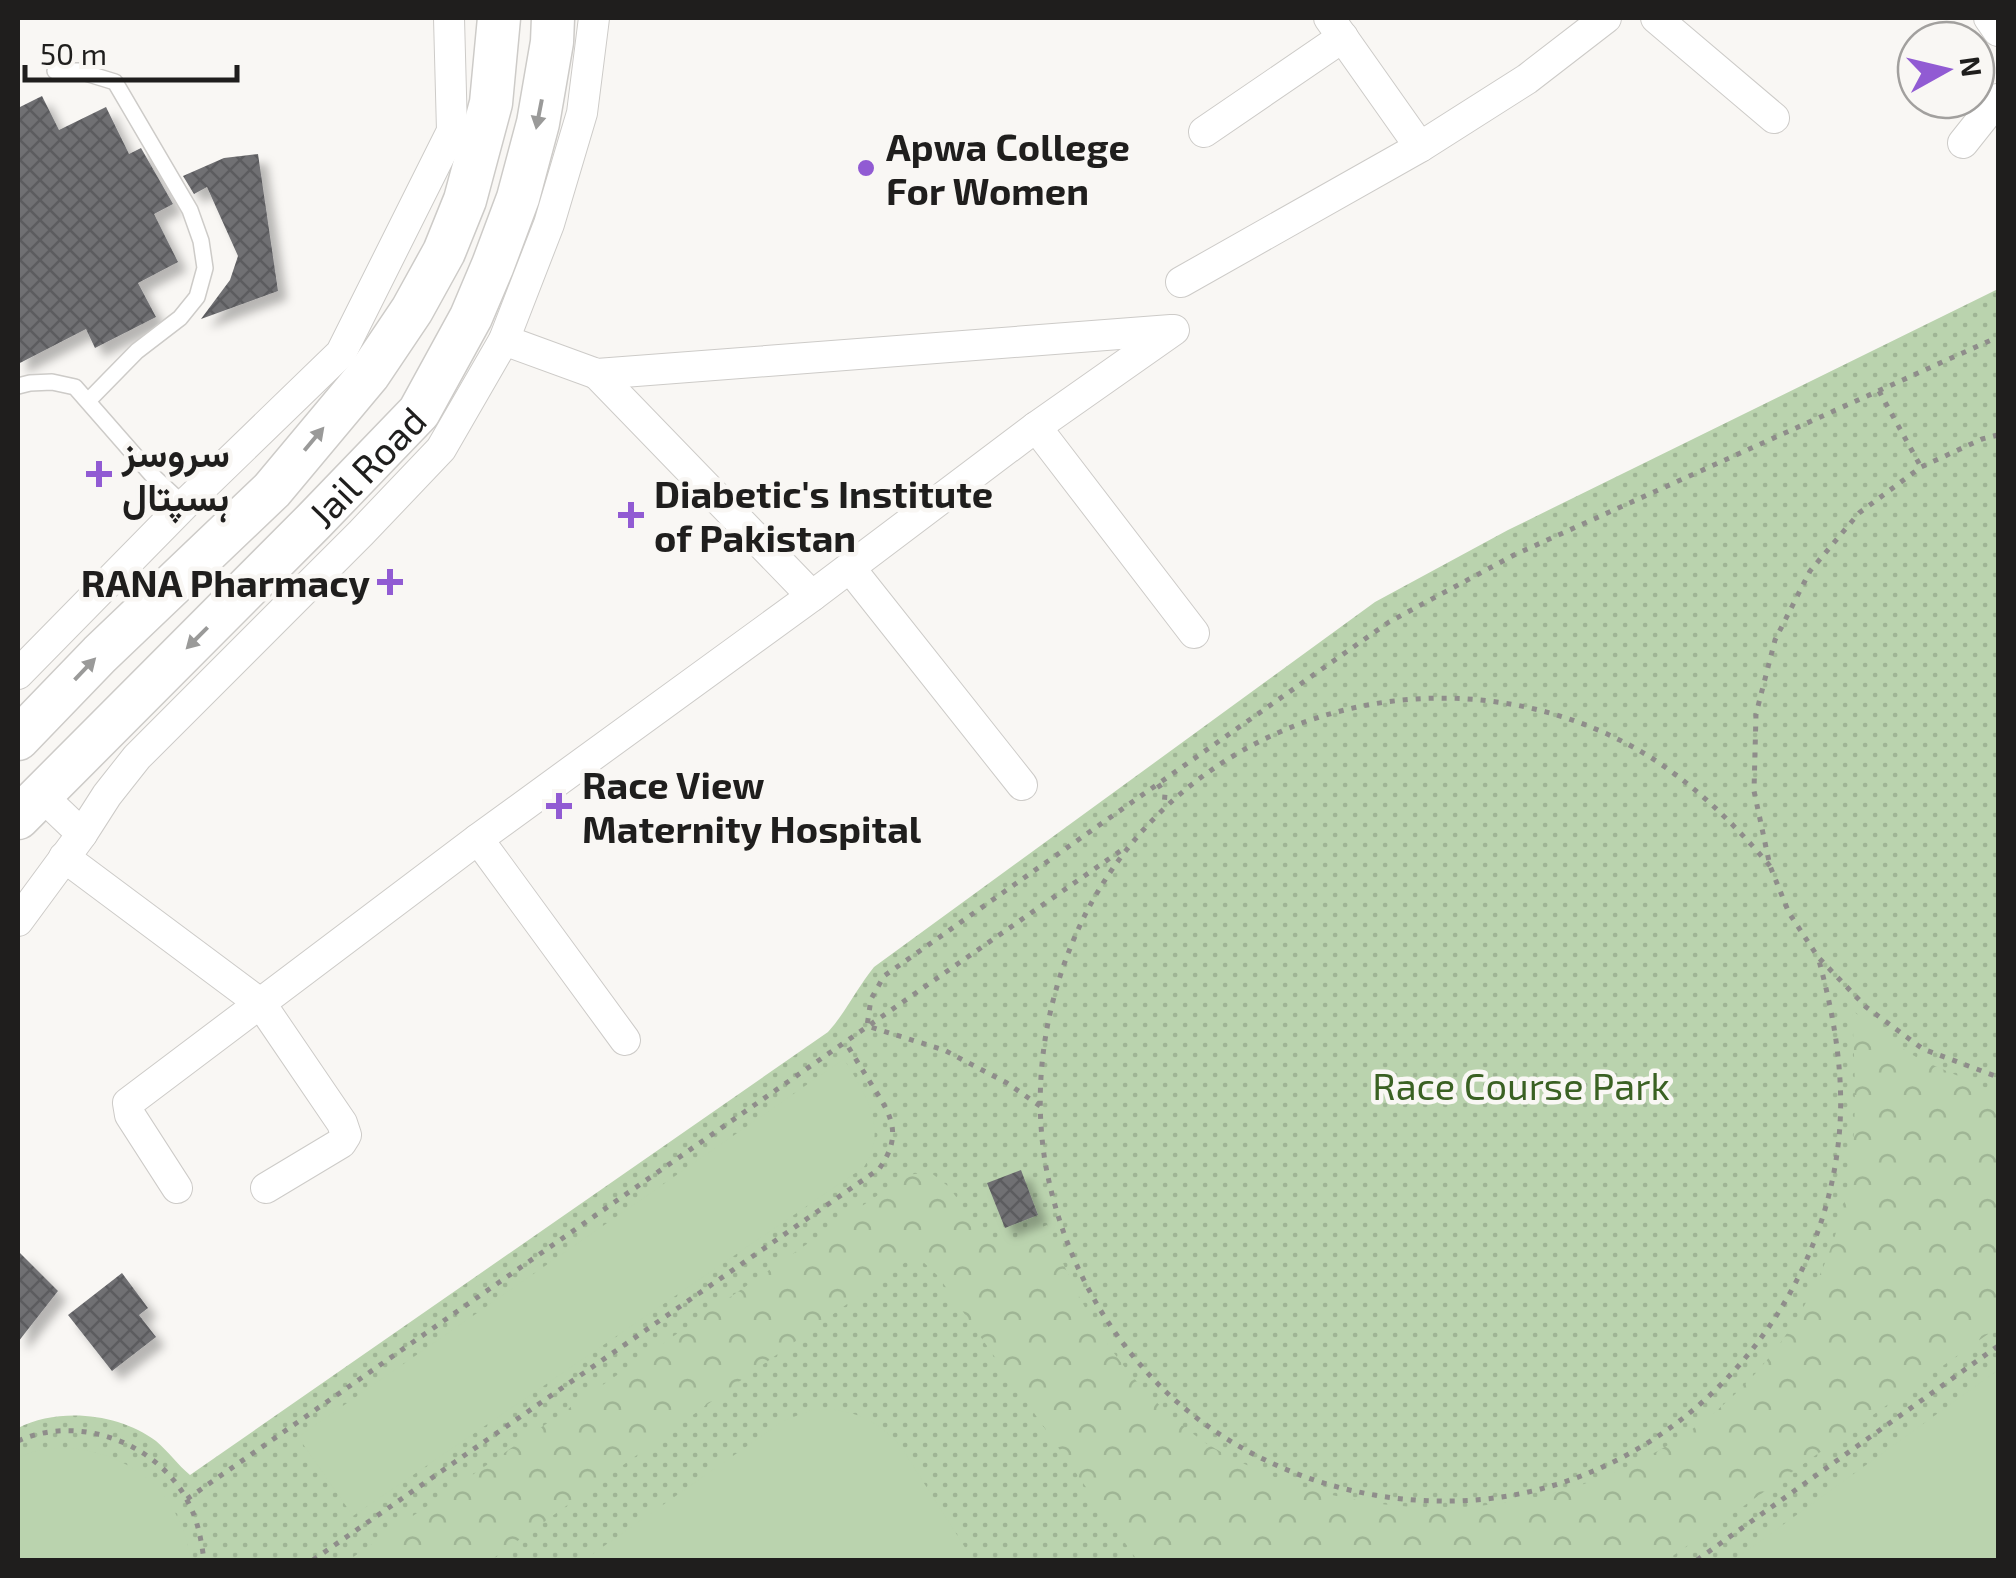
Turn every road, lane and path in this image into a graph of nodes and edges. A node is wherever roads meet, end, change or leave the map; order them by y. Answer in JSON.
{"nodes":[{"id":1,"x":449,"y":18,"type":"edge"},
{"id":2,"x":499,"y":18,"type":"edge"},
{"id":3,"x":554,"y":18,"type":"edge"},
{"id":4,"x":594,"y":18,"type":"edge"},
{"id":5,"x":1606,"y":18,"type":"edge"},
{"id":6,"x":1656,"y":18,"type":"edge"},
{"id":7,"x":1989,"y":18,"type":"edge"},
{"id":8,"x":1336,"y":28,"type":"edge"},
{"id":9,"x":1998,"y":31,"type":"edge"},
{"id":10,"x":55,"y":71,"type":"dead end"},
{"id":11,"x":1998,"y":98,"type":"edge"},
{"id":12,"x":1774,"y":118,"type":"dead end"},
{"id":13,"x":1204,"y":132,"type":"dead end"},
{"id":14,"x":1963,"y":143,"type":"dead end"},
{"id":15,"x":1420,"y":147,"type":"junction"},
{"id":16,"x":1181,"y":282,"type":"dead end"},
{"id":17,"x":1998,"y":337,"type":"edge"},
{"id":18,"x":504,"y":340,"type":"junction"},
{"id":19,"x":597,"y":374,"type":"junction"},
{"id":20,"x":18,"y":386,"type":"edge"},
{"id":21,"x":1878,"y":391,"type":"junction"},
{"id":22,"x":89,"y":400,"type":"junction"},
{"id":23,"x":1036,"y":427,"type":"junction"},
{"id":24,"x":1998,"y":436,"type":"edge"},
{"id":25,"x":1921,"y":467,"type":"junction"},
{"id":26,"x":184,"y":506,"type":"junction"},
{"id":27,"x":850,"y":568,"type":"junction"},
{"id":28,"x":812,"y":596,"type":"junction"},
{"id":29,"x":1194,"y":633,"type":"dead end"},
{"id":30,"x":18,"y":674,"type":"edge"},
{"id":31,"x":18,"y":739,"type":"edge"},
{"id":32,"x":1157,"y":784,"type":"junction"},
{"id":33,"x":1022,"y":785,"type":"dead end"},
{"id":34,"x":29,"y":806,"type":"edge"},
{"id":35,"x":1163,"y":809,"type":"junction"},
{"id":36,"x":478,"y":838,"type":"junction"},
{"id":37,"x":1132,"y":843,"type":"junction"},
{"id":38,"x":73,"y":845,"type":"junction"},
{"id":39,"x":1770,"y":866,"type":"junction"},
{"id":40,"x":18,"y":921,"type":"edge"},
{"id":41,"x":1818,"y":957,"type":"junction"},
{"id":42,"x":261,"y":1004,"type":"junction"},
{"id":43,"x":866,"y":1026,"type":"junction"},
{"id":44,"x":625,"y":1040,"type":"dead end"},
{"id":45,"x":846,"y":1043,"type":"junction"},
{"id":46,"x":1998,"y":1076,"type":"edge"},
{"id":47,"x":1040,"y":1106,"type":"junction"},
{"id":48,"x":177,"y":1188,"type":"dead end"},
{"id":49,"x":266,"y":1188,"type":"dead end"},
{"id":50,"x":1998,"y":1346,"type":"edge"},
{"id":51,"x":18,"y":1441,"type":"edge"},
{"id":52,"x":187,"y":1499,"type":"junction"},
{"id":53,"x":204,"y":1560,"type":"edge"},
{"id":54,"x":312,"y":1560,"type":"edge"},
{"id":55,"x":1697,"y":1560,"type":"edge"}],
"edges":[{"from":1,"to":26,"type":"street"},
{"from":31,"to":2,"type":"main road","name":"Jail Road","one_way":true},
{"from":3,"to":34,"type":"main road","name":"Jail Road","one_way":true},
{"from":4,"to":18,"type":"street"},
{"from":5,"to":15,"type":"street"},
{"from":6,"to":12,"type":"street"},
{"from":7,"to":9,"type":"street"},
{"from":8,"to":13,"type":"street"},
{"from":8,"to":15,"type":"street"},
{"from":10,"to":22,"type":"lane"},
{"from":11,"to":14,"type":"street"},
{"from":15,"to":16,"type":"street"},
{"from":17,"to":21,"type":"path"},
{"from":18,"to":19,"type":"street"},
{"from":18,"to":38,"type":"street"},
{"from":19,"to":23,"type":"street"},
{"from":19,"to":28,"type":"street"},
{"from":20,"to":22,"type":"lane"},
{"from":21,"to":25,"type":"path"},
{"from":21,"to":32,"type":"path"},
{"from":22,"to":26,"type":"lane"},
{"from":23,"to":27,"type":"street"},
{"from":23,"to":29,"type":"street"},
{"from":24,"to":25,"type":"path"},
{"from":25,"to":39,"type":"path"},
{"from":26,"to":30,"type":"street"},
{"from":27,"to":28,"type":"street"},
{"from":27,"to":33,"type":"street"},
{"from":28,"to":36,"type":"street"},
{"from":32,"to":35,"type":"path"},
{"from":32,"to":43,"type":"path"},
{"from":34,"to":38,"type":"street"},
{"from":35,"to":37,"type":"path"},
{"from":35,"to":39,"type":"path"},
{"from":36,"to":42,"type":"street"},
{"from":36,"to":44,"type":"street"},
{"from":37,"to":43,"type":"path"},
{"from":37,"to":47,"type":"path"},
{"from":38,"to":40,"type":"street"},
{"from":38,"to":42,"type":"street"},
{"from":39,"to":41,"type":"path"},
{"from":41,"to":46,"type":"path"},
{"from":41,"to":47,"type":"path"},
{"from":42,"to":48,"type":"street"},
{"from":42,"to":49,"type":"street"},
{"from":43,"to":45,"type":"path"},
{"from":43,"to":47,"type":"path"},
{"from":45,"to":52,"type":"path"},
{"from":45,"to":54,"type":"path"},
{"from":50,"to":55,"type":"path"},
{"from":51,"to":52,"type":"path"},
{"from":52,"to":53,"type":"path"}]}
